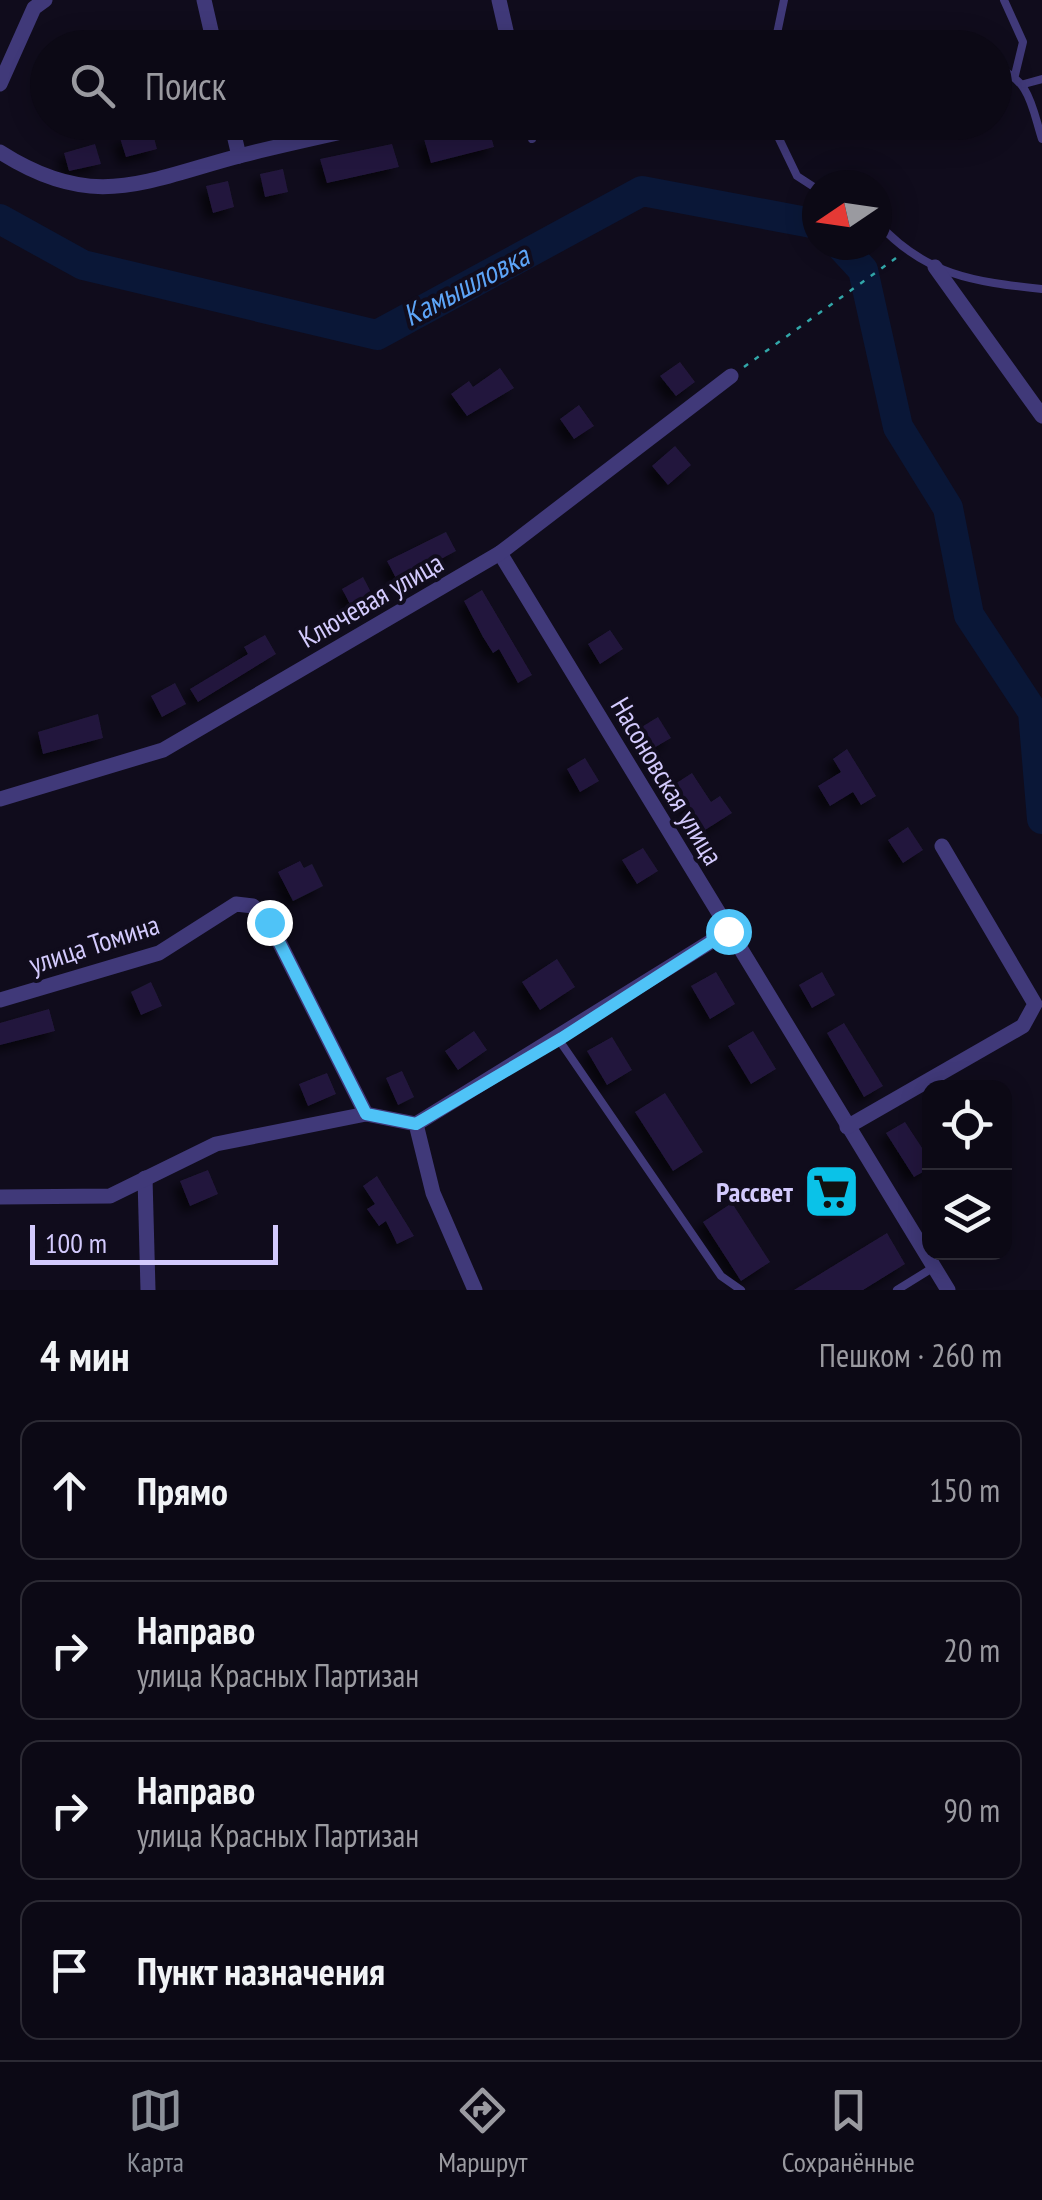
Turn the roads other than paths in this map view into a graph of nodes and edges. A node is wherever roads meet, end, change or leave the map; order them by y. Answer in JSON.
{"nodes":[{"id":1,"x":45,"y":0,"type":"edge"},
{"id":2,"x":204,"y":0,"type":"edge"},
{"id":3,"x":499,"y":0,"type":"edge"},
{"id":4,"x":784,"y":0,"type":"edge"},
{"id":5,"x":1004,"y":0,"type":"edge"},
{"id":6,"x":210,"y":30,"type":"edge"},
{"id":7,"x":506,"y":30,"type":"edge"},
{"id":8,"x":778,"y":30,"type":"edge"},
{"id":9,"x":1012,"y":73,"type":"edge"},
{"id":10,"x":1016,"y":74,"type":"junction"},
{"id":11,"x":1042,"y":79,"type":"edge"},
{"id":12,"x":0,"y":84,"type":"edge"},
{"id":13,"x":1024,"y":84,"type":"junction"},
{"id":14,"x":1042,"y":139,"type":"edge"},
{"id":15,"x":235,"y":140,"type":"edge"},
{"id":16,"x":308,"y":140,"type":"edge"},
{"id":17,"x":780,"y":140,"type":"edge"},
{"id":18,"x":0,"y":152,"type":"edge"},
{"id":19,"x":238,"y":156,"type":"junction"},
{"id":20,"x":802,"y":179,"type":"edge"},
{"id":21,"x":892,"y":239,"type":"edge"},
{"id":22,"x":935,"y":267,"type":"junction"},
{"id":23,"x":1042,"y":290,"type":"edge"},
{"id":24,"x":731,"y":376,"type":"road end"},
{"id":25,"x":1042,"y":416,"type":"edge"},
{"id":26,"x":500,"y":553,"type":"junction"},
{"id":27,"x":0,"y":800,"type":"edge"},
{"id":28,"x":942,"y":846,"type":"dead end"},
{"id":29,"x":728,"y":931,"type":"junction"},
{"id":30,"x":0,"y":1000,"type":"edge"},
{"id":31,"x":558,"y":1040,"type":"junction"},
{"id":32,"x":366,"y":1114,"type":"junction"},
{"id":33,"x":416,"y":1124,"type":"junction"},
{"id":34,"x":847,"y":1127,"type":"junction"},
{"id":35,"x":145,"y":1178,"type":"junction"},
{"id":36,"x":0,"y":1198,"type":"edge"},
{"id":37,"x":934,"y":1268,"type":"junction"},
{"id":38,"x":148,"y":1290,"type":"edge"},
{"id":39,"x":475,"y":1290,"type":"edge"},
{"id":40,"x":742,"y":1290,"type":"edge"},
{"id":41,"x":897,"y":1290,"type":"edge"},
{"id":42,"x":948,"y":1290,"type":"edge"}],
"edges":[{"from":1,"to":12,"type":"street"},
{"from":2,"to":6,"type":"street"},
{"from":3,"to":7,"type":"street"},
{"from":4,"to":8,"type":"lane"},
{"from":5,"to":10,"type":"lane"},
{"from":9,"to":10,"type":"lane"},
{"from":10,"to":13,"type":"lane"},
{"from":11,"to":13,"type":"lane"},
{"from":13,"to":14,"type":"lane"},
{"from":15,"to":19,"type":"street"},
{"from":16,"to":19,"type":"street"},
{"from":17,"to":20,"type":"lane"},
{"from":18,"to":19,"type":"street"},
{"from":21,"to":22,"type":"lane"},
{"from":22,"to":23,"type":"lane"},
{"from":22,"to":25,"type":"street"},
{"from":24,"to":26,"type":"street","name":"Ключевая улица"},
{"from":26,"to":27,"type":"street","name":"Ключевая улица"},
{"from":26,"to":29,"type":"street","name":"Насоновская улица"},
{"from":28,"to":34,"type":"street"},
{"from":29,"to":31,"type":"street"},
{"from":29,"to":34,"type":"street","name":"Насоновская улица"},
{"from":30,"to":32,"type":"street","name":"улица Томина"},
{"from":31,"to":33,"type":"street"},
{"from":31,"to":40,"type":"lane"},
{"from":32,"to":33,"type":"street"},
{"from":32,"to":35,"type":"street"},
{"from":33,"to":39,"type":"street"},
{"from":34,"to":37,"type":"street","name":"Насоновская улица"},
{"from":35,"to":36,"type":"street"},
{"from":35,"to":38,"type":"street"},
{"from":37,"to":41,"type":"lane"},
{"from":37,"to":42,"type":"street","name":"Насоновская улица"}]}
